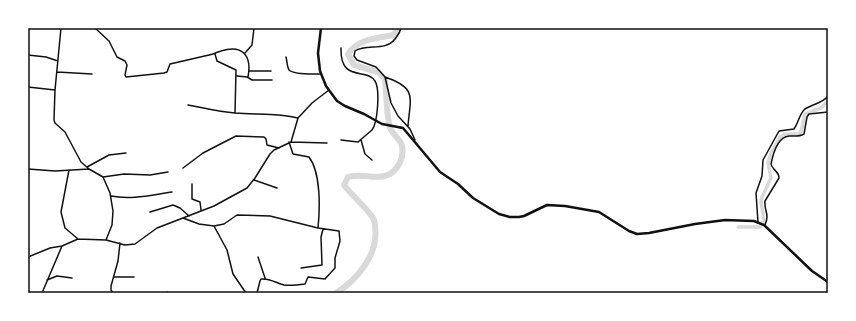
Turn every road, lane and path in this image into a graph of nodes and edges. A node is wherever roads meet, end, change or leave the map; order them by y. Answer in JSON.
{"nodes":[{"id":1,"x":61,"y":28,"type":"edge"},
{"id":2,"x":95,"y":28,"type":"edge"},
{"id":3,"x":254,"y":28,"type":"edge"},
{"id":4,"x":322,"y":28,"type":"edge"},
{"id":5,"x":401,"y":28,"type":"edge"},
{"id":6,"x":341,"y":48,"type":"dead end"},
{"id":7,"x":245,"y":53,"type":"junction"},
{"id":8,"x":215,"y":54,"type":"junction"},
{"id":9,"x":28,"y":55,"type":"edge"},
{"id":10,"x":286,"y":57,"type":"dead end"},
{"id":11,"x":58,"y":62,"type":"junction"},
{"id":12,"x":249,"y":71,"type":"junction"},
{"id":13,"x":271,"y":71,"type":"dead end"},
{"id":14,"x":57,"y":72,"type":"junction"},
{"id":15,"x":92,"y":74,"type":"dead end"},
{"id":16,"x":321,"y":74,"type":"junction"},
{"id":17,"x":237,"y":76,"type":"junction"},
{"id":18,"x":248,"y":77,"type":"junction"},
{"id":19,"x":385,"y":77,"type":"junction"},
{"id":20,"x":272,"y":80,"type":"dead end"},
{"id":21,"x":28,"y":87,"type":"edge"},
{"id":22,"x":55,"y":90,"type":"junction"},
{"id":23,"x":329,"y":90,"type":"junction"},
{"id":24,"x":828,"y":96,"type":"edge"},
{"id":25,"x":188,"y":105,"type":"dead end"},
{"id":26,"x":828,"y":112,"type":"edge"},
{"id":27,"x":235,"y":113,"type":"junction"},
{"id":28,"x":298,"y":118,"type":"junction"},
{"id":29,"x":376,"y":120,"type":"junction"},
{"id":30,"x":408,"y":126,"type":"junction"},
{"id":31,"x":341,"y":140,"type":"dead end"},
{"id":32,"x":361,"y":140,"type":"junction"},
{"id":33,"x":290,"y":142,"type":"junction"},
{"id":34,"x":327,"y":143,"type":"dead end"},
{"id":35,"x":414,"y":143,"type":"junction"},
{"id":36,"x":279,"y":148,"type":"junction"},
{"id":37,"x":126,"y":153,"type":"dead end"},
{"id":38,"x":372,"y":160,"type":"dead end"},
{"id":39,"x":87,"y":166,"type":"junction"},
{"id":40,"x":183,"y":168,"type":"dead end"},
{"id":41,"x":28,"y":169,"type":"edge"},
{"id":42,"x":89,"y":169,"type":"junction"},
{"id":43,"x":69,"y":170,"type":"junction"},
{"id":44,"x":168,"y":172,"type":"dead end"},
{"id":45,"x":103,"y":177,"type":"junction"},
{"id":46,"x":254,"y":180,"type":"junction"},
{"id":47,"x":192,"y":184,"type":"dead end"},
{"id":48,"x":277,"y":188,"type":"dead end"},
{"id":49,"x":172,"y":192,"type":"dead end"},
{"id":50,"x":111,"y":196,"type":"junction"},
{"id":51,"x":201,"y":210,"type":"junction"},
{"id":52,"x":150,"y":212,"type":"dead end"},
{"id":53,"x":189,"y":216,"type":"junction"},
{"id":54,"x":183,"y":218,"type":"junction"},
{"id":55,"x":760,"y":222,"type":"junction"},
{"id":56,"x":765,"y":225,"type":"junction"},
{"id":57,"x":214,"y":226,"type":"junction"},
{"id":58,"x":318,"y":228,"type":"junction"},
{"id":59,"x":322,"y":229,"type":"junction"},
{"id":60,"x":78,"y":239,"type":"junction"},
{"id":61,"x":106,"y":240,"type":"junction"},
{"id":62,"x":120,"y":243,"type":"junction"},
{"id":63,"x":62,"y":246,"type":"junction"},
{"id":64,"x":28,"y":257,"type":"edge"},
{"id":65,"x":258,"y":257,"type":"dead end"},
{"id":66,"x":301,"y":268,"type":"dead end"},
{"id":67,"x":114,"y":277,"type":"junction"},
{"id":68,"x":134,"y":277,"type":"dead end"},
{"id":69,"x":72,"y":278,"type":"dead end"},
{"id":70,"x":265,"y":278,"type":"junction"},
{"id":71,"x":48,"y":280,"type":"junction"},
{"id":72,"x":828,"y":282,"type":"edge"},
{"id":73,"x":28,"y":292,"type":"edge"},
{"id":74,"x":43,"y":292,"type":"edge"},
{"id":75,"x":32,"y":293,"type":"edge"},
{"id":76,"x":113,"y":293,"type":"edge"},
{"id":77,"x":246,"y":293,"type":"edge"},
{"id":78,"x":257,"y":293,"type":"edge"}],
"edges":[{"from":1,"to":11,"type":"street"},
{"from":2,"to":8,"type":"street"},
{"from":3,"to":7,"type":"street"},
{"from":4,"to":16,"type":"main road"},
{"from":5,"to":19,"type":"street"},
{"from":6,"to":29,"type":"street"},
{"from":7,"to":8,"type":"street"},
{"from":7,"to":12,"type":"street"},
{"from":8,"to":17,"type":"street"},
{"from":9,"to":11,"type":"street"},
{"from":10,"to":16,"type":"street"},
{"from":11,"to":14,"type":"street"},
{"from":12,"to":13,"type":"street"},
{"from":12,"to":18,"type":"street"},
{"from":14,"to":15,"type":"street"},
{"from":14,"to":22,"type":"street"},
{"from":16,"to":23,"type":"main road"},
{"from":17,"to":18,"type":"street"},
{"from":17,"to":27,"type":"street"},
{"from":18,"to":20,"type":"street"},
{"from":19,"to":30,"type":"street"},
{"from":19,"to":30,"type":"street"},
{"from":21,"to":22,"type":"street"},
{"from":22,"to":39,"type":"street"},
{"from":23,"to":28,"type":"street"},
{"from":23,"to":29,"type":"main road"},
{"from":24,"to":55,"type":"street"},
{"from":25,"to":27,"type":"street"},
{"from":26,"to":56,"type":"street"},
{"from":27,"to":28,"type":"street"},
{"from":28,"to":33,"type":"street"},
{"from":29,"to":32,"type":"street"},
{"from":29,"to":35,"type":"main road"},
{"from":30,"to":35,"type":"street"},
{"from":31,"to":32,"type":"street"},
{"from":32,"to":38,"type":"street"},
{"from":33,"to":34,"type":"street"},
{"from":33,"to":36,"type":"street"},
{"from":33,"to":58,"type":"street"},
{"from":35,"to":55,"type":"main road"},
{"from":36,"to":40,"type":"street"},
{"from":36,"to":46,"type":"street"},
{"from":37,"to":39,"type":"street"},
{"from":39,"to":42,"type":"street"},
{"from":41,"to":43,"type":"street"},
{"from":42,"to":43,"type":"street"},
{"from":42,"to":45,"type":"street"},
{"from":43,"to":60,"type":"street"},
{"from":44,"to":45,"type":"street"},
{"from":45,"to":50,"type":"street"},
{"from":46,"to":48,"type":"street"},
{"from":46,"to":51,"type":"street"},
{"from":47,"to":51,"type":"street"},
{"from":49,"to":50,"type":"street"},
{"from":50,"to":61,"type":"street"},
{"from":51,"to":53,"type":"street"},
{"from":52,"to":53,"type":"street"},
{"from":53,"to":54,"type":"street"},
{"from":54,"to":57,"type":"street"},
{"from":54,"to":62,"type":"street"},
{"from":55,"to":56,"type":"main road"},
{"from":56,"to":72,"type":"main road"},
{"from":57,"to":58,"type":"street"},
{"from":57,"to":77,"type":"street"},
{"from":58,"to":59,"type":"street"},
{"from":59,"to":66,"type":"street"},
{"from":59,"to":70,"type":"street"},
{"from":60,"to":61,"type":"street"},
{"from":60,"to":63,"type":"street"},
{"from":61,"to":62,"type":"street"},
{"from":62,"to":67,"type":"street"},
{"from":63,"to":64,"type":"street"},
{"from":63,"to":71,"type":"street"},
{"from":65,"to":70,"type":"street"},
{"from":67,"to":68,"type":"street"},
{"from":67,"to":76,"type":"street"},
{"from":69,"to":71,"type":"street"},
{"from":70,"to":78,"type":"street"},
{"from":71,"to":74,"type":"street"},
{"from":73,"to":75,"type":"street"}]}
